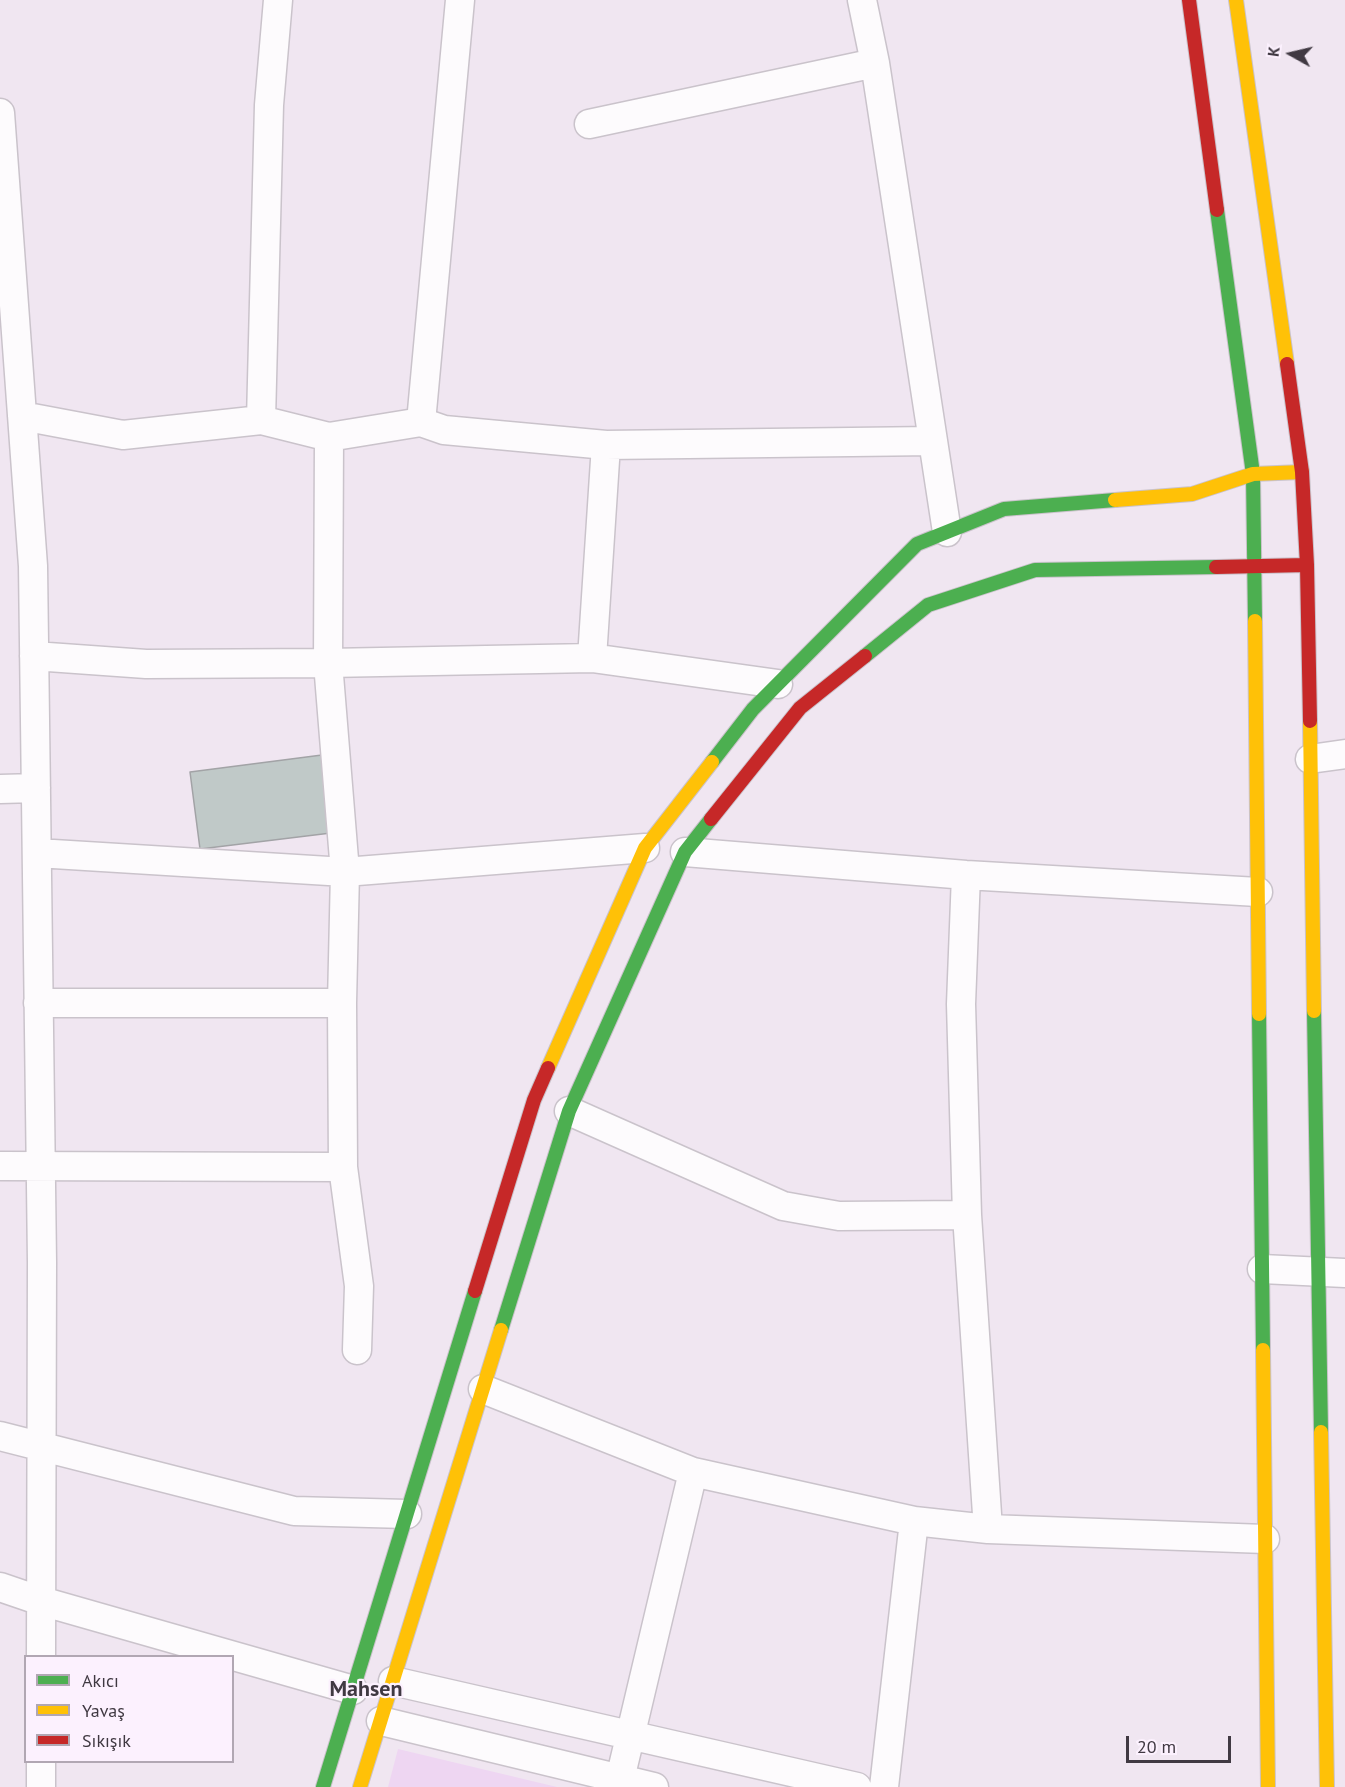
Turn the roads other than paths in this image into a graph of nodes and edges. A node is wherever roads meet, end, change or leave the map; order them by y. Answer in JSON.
{"nodes":[{"id":1,"x":278,"y":0,"type":"edge"},
{"id":2,"x":460,"y":0,"type":"edge"},
{"id":3,"x":862,"y":0,"type":"edge"},
{"id":4,"x":1189,"y":0,"type":"edge"},
{"id":5,"x":1236,"y":0,"type":"edge"},
{"id":6,"x":875,"y":63,"type":"junction"},
{"id":7,"x":0,"y":113,"type":"edge"},
{"id":8,"x":589,"y":124,"type":"dead end"},
{"id":9,"x":22,"y":416,"type":"junction"},
{"id":10,"x":261,"y":420,"type":"junction"},
{"id":11,"x":421,"y":422,"type":"junction"},
{"id":12,"x":329,"y":437,"type":"junction"},
{"id":13,"x":933,"y":441,"type":"junction"},
{"id":14,"x":606,"y":445,"type":"junction"},
{"id":15,"x":1302,"y":472,"type":"junction"},
{"id":16,"x":1253,"y":474,"type":"junction"},
{"id":17,"x":947,"y":532,"type":"junction"},
{"id":18,"x":1255,"y":565,"type":"junction"},
{"id":19,"x":1307,"y":566,"type":"junction"},
{"id":20,"x":34,"y":656,"type":"junction"},
{"id":21,"x":592,"y":658,"type":"junction"},
{"id":22,"x":328,"y":663,"type":"junction"},
{"id":23,"x":778,"y":684,"type":"junction"},
{"id":24,"x":1345,"y":754,"type":"edge"},
{"id":25,"x":1310,"y":759,"type":"junction"},
{"id":26,"x":36,"y":788,"type":"junction"},
{"id":27,"x":0,"y":789,"type":"edge"},
{"id":28,"x":645,"y":848,"type":"junction"},
{"id":29,"x":685,"y":852,"type":"junction"},
{"id":30,"x":37,"y":853,"type":"junction"},
{"id":31,"x":345,"y":872,"type":"junction"},
{"id":32,"x":966,"y":875,"type":"junction"},
{"id":33,"x":1258,"y":891,"type":"junction"},
{"id":34,"x":38,"y":1003,"type":"junction"},
{"id":35,"x":342,"y":1003,"type":"junction"},
{"id":36,"x":569,"y":1111,"type":"junction"},
{"id":37,"x":0,"y":1166,"type":"edge"},
{"id":38,"x":40,"y":1167,"type":"junction"},
{"id":39,"x":343,"y":1167,"type":"junction"},
{"id":40,"x":967,"y":1215,"type":"junction"},
{"id":41,"x":1262,"y":1269,"type":"junction"},
{"id":42,"x":1332,"y":1273,"type":"edge"},
{"id":43,"x":357,"y":1350,"type":"dead end"},
{"id":44,"x":483,"y":1389,"type":"junction"},
{"id":45,"x":0,"y":1436,"type":"edge"},
{"id":46,"x":41,"y":1447,"type":"junction"},
{"id":47,"x":693,"y":1473,"type":"junction"},
{"id":48,"x":407,"y":1514,"type":"junction"},
{"id":49,"x":914,"y":1521,"type":"junction"},
{"id":50,"x":988,"y":1529,"type":"junction"},
{"id":51,"x":1265,"y":1539,"type":"junction"},
{"id":52,"x":0,"y":1587,"type":"edge"},
{"id":53,"x":41,"y":1600,"type":"junction"},
{"id":54,"x":41,"y":1655,"type":"edge"},
{"id":55,"x":232,"y":1655,"type":"edge"},
{"id":56,"x":234,"y":1656,"type":"edge"},
{"id":57,"x":393,"y":1681,"type":"junction"},
{"id":58,"x":353,"y":1690,"type":"junction"},
{"id":59,"x":381,"y":1721,"type":"junction"},
{"id":60,"x":631,"y":1735,"type":"junction"},
{"id":61,"x":41,"y":1763,"type":"edge"},
{"id":62,"x":620,"y":1779,"type":"junction"},
{"id":63,"x":41,"y":1787,"type":"edge"},
{"id":64,"x":323,"y":1787,"type":"edge"},
{"id":65,"x":360,"y":1787,"type":"edge"},
{"id":66,"x":654,"y":1787,"type":"edge"},
{"id":67,"x":857,"y":1787,"type":"edge"},
{"id":68,"x":884,"y":1787,"type":"edge"},
{"id":69,"x":1268,"y":1787,"type":"edge"},
{"id":70,"x":1327,"y":1787,"type":"edge"}],
"edges":[{"from":1,"to":10,"type":"street"},
{"from":2,"to":11,"type":"street"},
{"from":3,"to":6,"type":"street"},
{"from":4,"to":16,"type":"street"},
{"from":5,"to":15,"type":"street"},
{"from":6,"to":8,"type":"street"},
{"from":6,"to":13,"type":"street"},
{"from":7,"to":9,"type":"street"},
{"from":9,"to":10,"type":"street"},
{"from":9,"to":20,"type":"street"},
{"from":10,"to":12,"type":"street"},
{"from":11,"to":12,"type":"street"},
{"from":11,"to":14,"type":"street"},
{"from":12,"to":22,"type":"street"},
{"from":13,"to":14,"type":"street"},
{"from":13,"to":17,"type":"street"},
{"from":14,"to":21,"type":"street"},
{"from":15,"to":16,"type":"street"},
{"from":15,"to":19,"type":"street"},
{"from":16,"to":17,"type":"street"},
{"from":16,"to":18,"type":"street"},
{"from":17,"to":23,"type":"street"},
{"from":18,"to":19,"type":"street"},
{"from":18,"to":29,"type":"street"},
{"from":18,"to":33,"type":"street"},
{"from":19,"to":25,"type":"street"},
{"from":20,"to":22,"type":"street"},
{"from":20,"to":26,"type":"street"},
{"from":21,"to":22,"type":"street"},
{"from":21,"to":23,"type":"street"},
{"from":22,"to":31,"type":"street"},
{"from":23,"to":28,"type":"street"},
{"from":24,"to":25,"type":"street"},
{"from":25,"to":42,"type":"street"},
{"from":26,"to":27,"type":"street"},
{"from":26,"to":30,"type":"street"},
{"from":28,"to":31,"type":"street"},
{"from":28,"to":48,"type":"street"},
{"from":29,"to":32,"type":"street"},
{"from":29,"to":36,"type":"street"},
{"from":30,"to":31,"type":"street"},
{"from":30,"to":34,"type":"street"},
{"from":31,"to":35,"type":"street"},
{"from":32,"to":33,"type":"street"},
{"from":32,"to":40,"type":"street"},
{"from":33,"to":41,"type":"street"},
{"from":34,"to":35,"type":"street"},
{"from":34,"to":38,"type":"street"},
{"from":35,"to":39,"type":"street"},
{"from":36,"to":40,"type":"street"},
{"from":36,"to":44,"type":"street"},
{"from":37,"to":38,"type":"street"},
{"from":38,"to":39,"type":"street"},
{"from":38,"to":46,"type":"street"},
{"from":39,"to":43,"type":"street"},
{"from":40,"to":50,"type":"street"},
{"from":41,"to":42,"type":"street"},
{"from":41,"to":51,"type":"street"},
{"from":42,"to":70,"type":"street"},
{"from":44,"to":47,"type":"street"},
{"from":44,"to":57,"type":"street"},
{"from":45,"to":46,"type":"street"},
{"from":46,"to":48,"type":"street"},
{"from":46,"to":53,"type":"street"},
{"from":47,"to":49,"type":"street"},
{"from":47,"to":60,"type":"street"},
{"from":48,"to":58,"type":"street"},
{"from":49,"to":50,"type":"street"},
{"from":49,"to":68,"type":"street"},
{"from":50,"to":51,"type":"street"},
{"from":51,"to":69,"type":"street"},
{"from":52,"to":53,"type":"street"},
{"from":53,"to":54,"type":"street"},
{"from":53,"to":55,"type":"street"},
{"from":56,"to":58,"type":"street"},
{"from":57,"to":59,"type":"street"},
{"from":57,"to":60,"type":"street"},
{"from":58,"to":64,"type":"street"},
{"from":59,"to":62,"type":"street"},
{"from":59,"to":65,"type":"street"},
{"from":60,"to":62,"type":"street"},
{"from":60,"to":67,"type":"street"},
{"from":61,"to":63,"type":"street"},
{"from":62,"to":66,"type":"street"}]}
